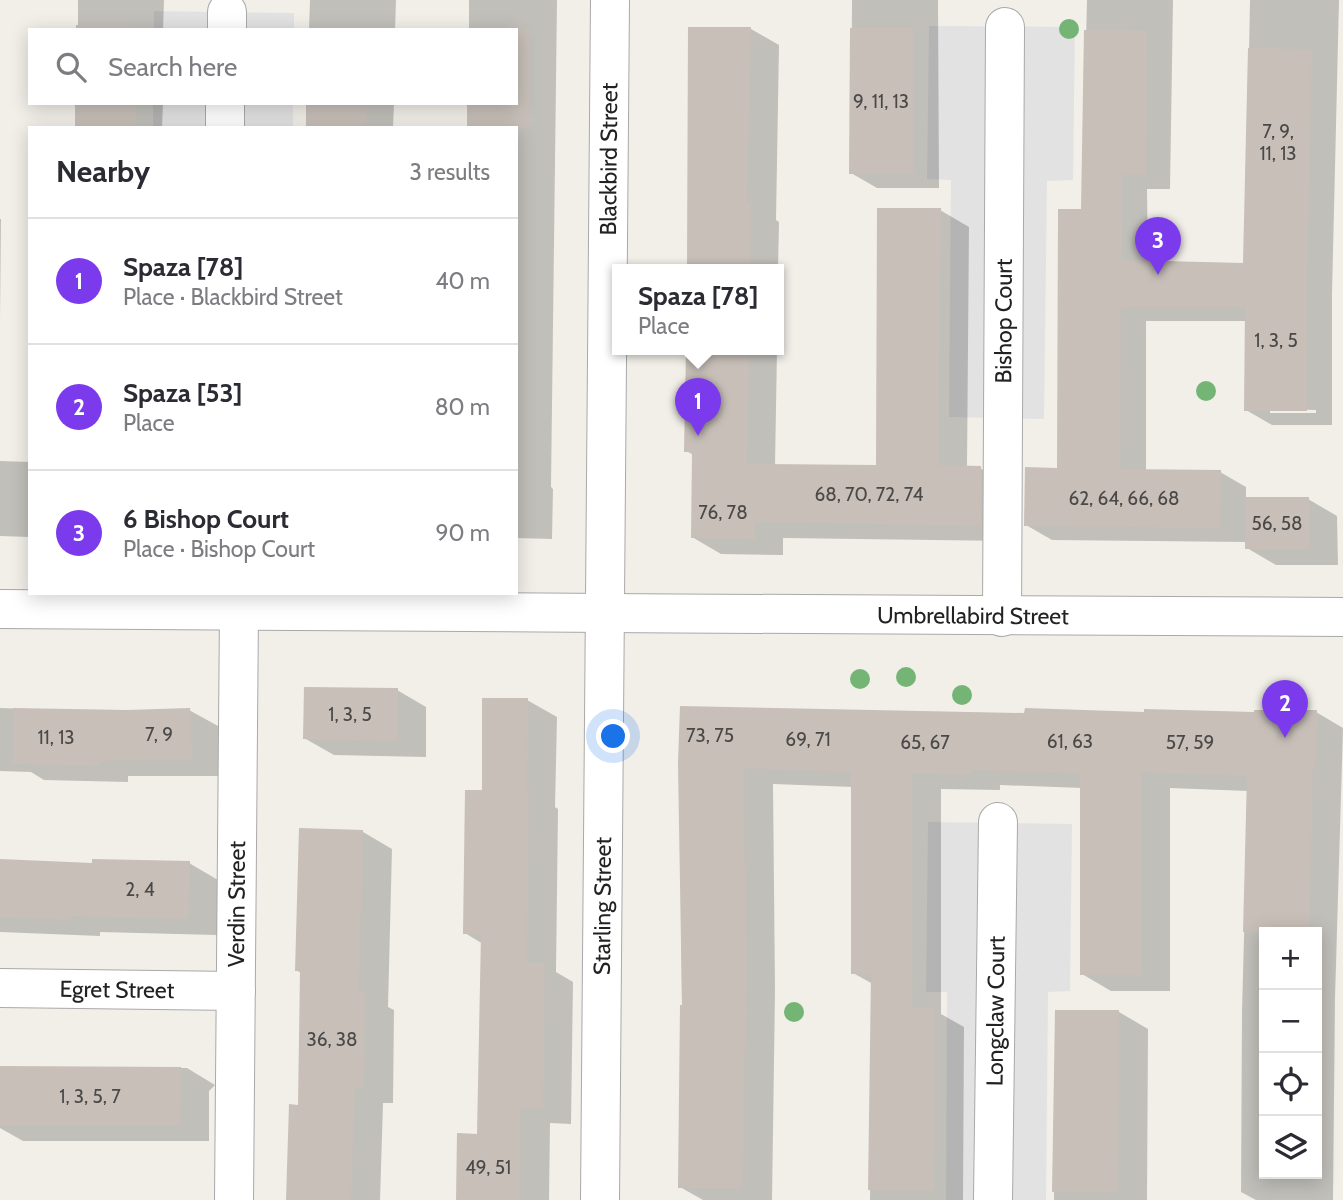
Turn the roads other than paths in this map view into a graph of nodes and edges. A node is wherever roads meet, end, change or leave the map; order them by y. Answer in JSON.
{"nodes":[{"id":1,"x":610,"y":0,"type":"edge"},
{"id":2,"x":1005,"y":27,"type":"dead end"},
{"id":3,"x":225,"y":105,"type":"edge"},
{"id":4,"x":225,"y":126,"type":"edge"},
{"id":5,"x":223,"y":604,"type":"edge"},
{"id":6,"x":0,"y":609,"type":"edge"},
{"id":7,"x":604,"y":611,"type":"junction"},
{"id":8,"x":1002,"y":617,"type":"junction"},
{"id":9,"x":1343,"y":617,"type":"edge"},
{"id":10,"x":998,"y":821,"type":"dead end"},
{"id":11,"x":0,"y":988,"type":"edge"},
{"id":12,"x":236,"y":991,"type":"junction"},
{"id":13,"x":234,"y":1200,"type":"edge"},
{"id":14,"x":600,"y":1200,"type":"edge"},
{"id":15,"x":993,"y":1200,"type":"edge"}],
"edges":[{"from":1,"to":7,"type":"street","name":"Blackbird Street"},
{"from":2,"to":8,"type":"street","name":"Bishop Court"},
{"from":3,"to":4,"type":"street"},
{"from":5,"to":6,"type":"street","name":"Umbrellabird Street"},
{"from":5,"to":7,"type":"street","name":"Umbrellabird Street"},
{"from":5,"to":12,"type":"street","name":"Verdin Street"},
{"from":7,"to":8,"type":"street","name":"Umbrellabird Street"},
{"from":7,"to":14,"type":"street","name":"Starling Street"},
{"from":8,"to":9,"type":"street","name":"Umbrellabird Street"},
{"from":10,"to":15,"type":"street","name":"Longclaw Court"},
{"from":11,"to":12,"type":"street","name":"Egret Street"},
{"from":12,"to":13,"type":"street","name":"Verdin Street"}]}
